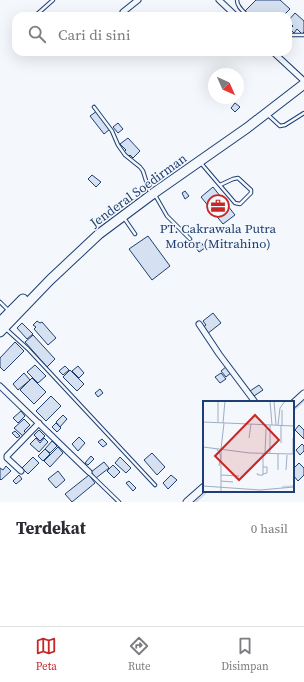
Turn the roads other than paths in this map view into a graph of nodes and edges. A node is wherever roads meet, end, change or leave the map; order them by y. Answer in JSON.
{"nodes":[{"id":1,"x":53,"y":0,"type":"edge"},
{"id":2,"x":138,"y":0,"type":"edge"},
{"id":3,"x":219,"y":0,"type":"edge"},
{"id":4,"x":237,"y":0,"type":"edge"},
{"id":5,"x":40,"y":12,"type":"edge"},
{"id":6,"x":123,"y":12,"type":"dead end"},
{"id":7,"x":232,"y":12,"type":"edge"},
{"id":8,"x":244,"y":12,"type":"edge"},
{"id":9,"x":292,"y":34,"type":"edge"},
{"id":10,"x":304,"y":35,"type":"edge"},
{"id":11,"x":277,"y":56,"type":"edge"},
{"id":12,"x":303,"y":84,"type":"edge"},
{"id":13,"x":94,"y":107,"type":"dead end"},
{"id":14,"x":267,"y":113,"type":"junction"},
{"id":15,"x":304,"y":113,"type":"edge"},
{"id":16,"x":200,"y":162,"type":"junction"},
{"id":17,"x":220,"y":185,"type":"junction"},
{"id":18,"x":152,"y":191,"type":"junction"},
{"id":19,"x":122,"y":216,"type":"junction"},
{"id":20,"x":135,"y":234,"type":"dead end"},
{"id":21,"x":190,"y":239,"type":"dead end"},
{"id":22,"x":0,"y":302,"type":"edge"},
{"id":23,"x":10,"y":312,"type":"junction"},
{"id":24,"x":199,"y":324,"type":"dead end"},
{"id":25,"x":1,"y":327,"type":"edge"},
{"id":26,"x":0,"y":386,"type":"edge"},
{"id":27,"x":304,"y":394,"type":"edge"},
{"id":28,"x":254,"y":401,"type":"edge"},
{"id":29,"x":294,"y":403,"type":"edge"},
{"id":30,"x":38,"y":424,"type":"junction"},
{"id":31,"x":21,"y":471,"type":"dead end"},
{"id":32,"x":89,"y":472,"type":"joint"},
{"id":33,"x":154,"y":485,"type":"dead end"},
{"id":34,"x":203,"y":488,"type":"edge"},
{"id":35,"x":119,"y":502,"type":"edge"},
{"id":36,"x":187,"y":502,"type":"edge"}],
"edges":[{"from":1,"to":5,"type":"lane"},
{"from":2,"to":6,"type":"street"},
{"from":3,"to":7,"type":"street"},
{"from":4,"to":8,"type":"lane"},
{"from":9,"to":10,"type":"lane"},
{"from":11,"to":12,"type":"street"},
{"from":12,"to":14,"type":"highway","name":"Jenderal Soedirman"},
{"from":12,"to":18,"type":"highway","name":"Jenderal Soedirman"},
{"from":13,"to":18,"type":"lane"},
{"from":14,"to":15,"type":"lane"},
{"from":14,"to":16,"type":"highway","name":"Jenderal Soedirman"},
{"from":16,"to":17,"type":"lane"},
{"from":16,"to":18,"type":"highway","name":"Jenderal Soedirman"},
{"from":17,"to":17,"type":"lane"},
{"from":18,"to":19,"type":"highway","name":"Jenderal Soedirman"},
{"from":18,"to":21,"type":"lane"},
{"from":18,"to":23,"type":"highway","name":"Jenderal Soedirman"},
{"from":19,"to":20,"type":"lane"},
{"from":19,"to":25,"type":"highway","name":"Jenderal Soedirman"},
{"from":22,"to":23,"type":"lane"},
{"from":23,"to":25,"type":"highway","name":"Jenderal Soedirman"},
{"from":24,"to":28,"type":"street"},
{"from":25,"to":33,"type":"lane"},
{"from":26,"to":30,"type":"street"},
{"from":27,"to":29,"type":"street"},
{"from":30,"to":31,"type":"street"},
{"from":30,"to":32,"type":"street"},
{"from":32,"to":35,"type":"lane"},
{"from":34,"to":36,"type":"street"}]}
